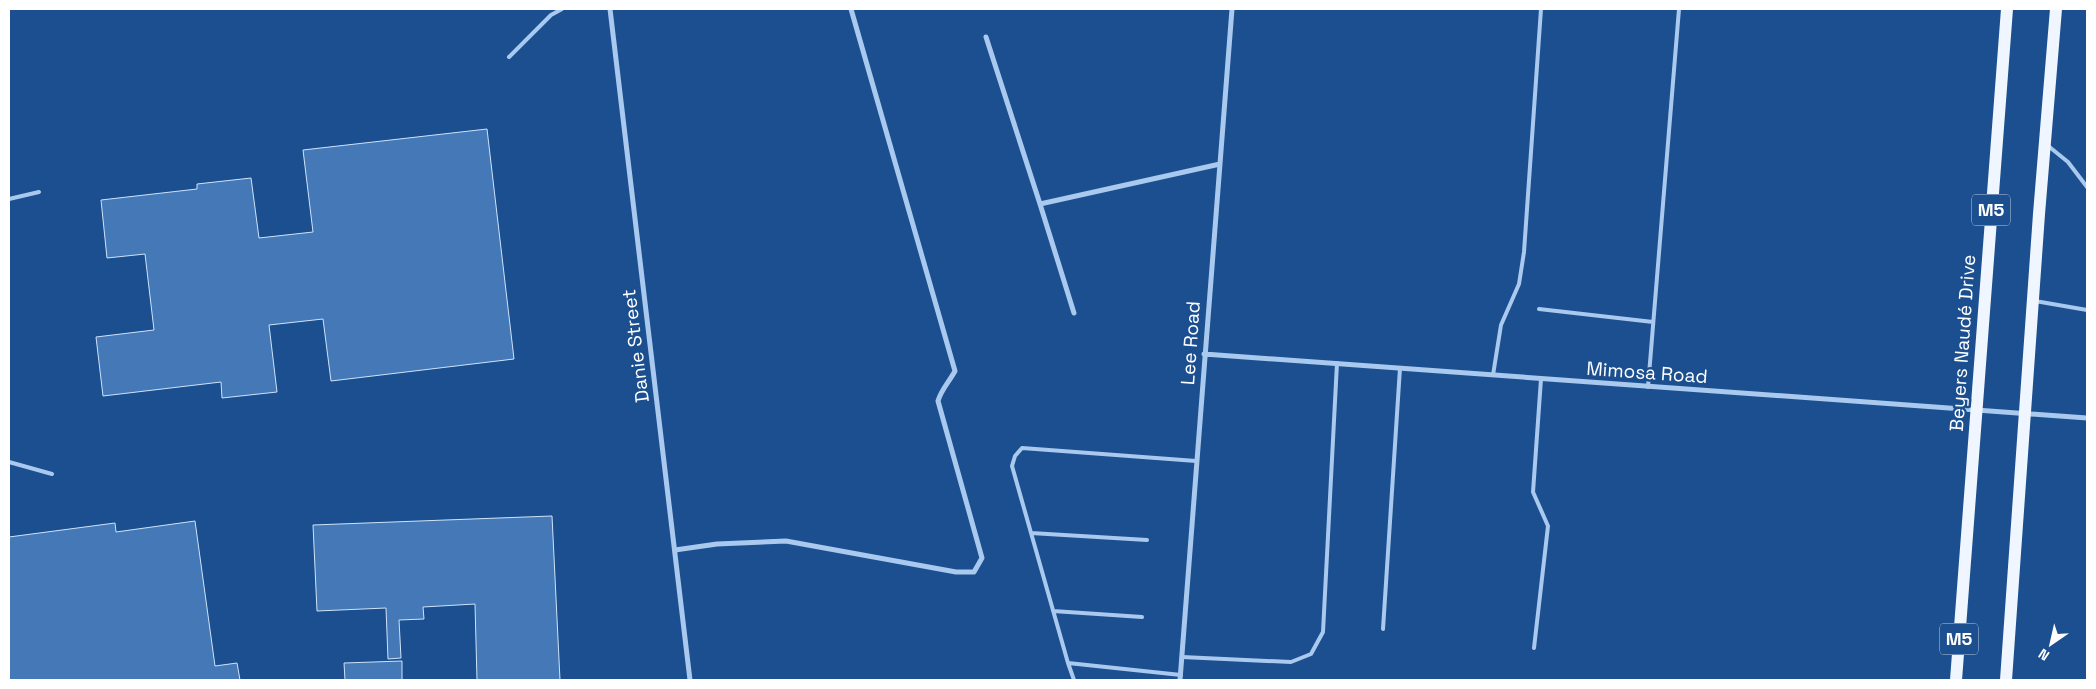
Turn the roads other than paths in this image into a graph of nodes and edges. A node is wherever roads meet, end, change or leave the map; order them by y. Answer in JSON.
{"nodes":[{"id":1,"x":562,"y":9,"type":"edge"},
{"id":2,"x":610,"y":9,"type":"edge"},
{"id":3,"x":851,"y":9,"type":"edge"},
{"id":4,"x":1232,"y":9,"type":"edge"},
{"id":5,"x":1541,"y":9,"type":"edge"},
{"id":6,"x":1679,"y":9,"type":"edge"},
{"id":7,"x":2007,"y":9,"type":"edge"},
{"id":8,"x":2056,"y":9,"type":"edge"},
{"id":9,"x":986,"y":37,"type":"dead end"},
{"id":10,"x":509,"y":57,"type":"dead end"},
{"id":11,"x":2045,"y":144,"type":"junction"},
{"id":12,"x":1220,"y":164,"type":"junction"},
{"id":13,"x":2087,"y":187,"type":"edge"},
{"id":14,"x":39,"y":192,"type":"dead end"},
{"id":15,"x":9,"y":199,"type":"edge"},
{"id":16,"x":1040,"y":204,"type":"junction"},
{"id":17,"x":2033,"y":300,"type":"junction"},
{"id":18,"x":1539,"y":309,"type":"dead end"},
{"id":19,"x":2087,"y":310,"type":"edge"},
{"id":20,"x":1074,"y":313,"type":"dead end"},
{"id":21,"x":1653,"y":322,"type":"junction"},
{"id":22,"x":1204,"y":354,"type":"junction"},
{"id":23,"x":1337,"y":364,"type":"junction"},
{"id":24,"x":1400,"y":368,"type":"junction"},
{"id":25,"x":1493,"y":375,"type":"junction"},
{"id":26,"x":1541,"y":379,"type":"junction"},
{"id":27,"x":1648,"y":387,"type":"junction"},
{"id":28,"x":1976,"y":411,"type":"junction"},
{"id":29,"x":2025,"y":414,"type":"junction"},
{"id":30,"x":2087,"y":418,"type":"edge"},
{"id":31,"x":1196,"y":461,"type":"junction"},
{"id":32,"x":9,"y":462,"type":"edge"},
{"id":33,"x":52,"y":474,"type":"dead end"},
{"id":34,"x":1031,"y":533,"type":"junction"},
{"id":35,"x":1147,"y":540,"type":"dead end"},
{"id":36,"x":675,"y":550,"type":"junction"},
{"id":37,"x":1053,"y":611,"type":"junction"},
{"id":38,"x":1142,"y":617,"type":"dead end"},
{"id":39,"x":1383,"y":629,"type":"dead end"},
{"id":40,"x":1534,"y":648,"type":"dead end"},
{"id":41,"x":1182,"y":657,"type":"junction"},
{"id":42,"x":1068,"y":663,"type":"junction"},
{"id":43,"x":1180,"y":677,"type":"edge"},
{"id":44,"x":690,"y":680,"type":"edge"},
{"id":45,"x":1074,"y":680,"type":"edge"},
{"id":46,"x":1956,"y":680,"type":"edge"},
{"id":47,"x":2006,"y":680,"type":"edge"}],
"edges":[{"from":1,"to":10,"type":"lane"},
{"from":2,"to":36,"type":"street","name":"Danie Street"},
{"from":3,"to":36,"type":"street"},
{"from":4,"to":12,"type":"street","name":"Lee Road"},
{"from":5,"to":25,"type":"lane"},
{"from":6,"to":21,"type":"lane"},
{"from":7,"to":28,"type":"main road","name":"Beyers Naudé Drive","number":"M5"},
{"from":8,"to":11,"type":"main road","number":"M5"},
{"from":9,"to":16,"type":"street"},
{"from":11,"to":13,"type":"lane"},
{"from":11,"to":17,"type":"main road","number":"M5"},
{"from":12,"to":16,"type":"street"},
{"from":12,"to":22,"type":"street","name":"Lee Road"},
{"from":14,"to":15,"type":"lane"},
{"from":16,"to":20,"type":"street"},
{"from":17,"to":19,"type":"lane"},
{"from":17,"to":29,"type":"main road","number":"M5"},
{"from":18,"to":21,"type":"lane"},
{"from":21,"to":27,"type":"lane"},
{"from":22,"to":23,"type":"street","name":"Mimosa Road"},
{"from":22,"to":31,"type":"street","name":"Lee Road"},
{"from":23,"to":24,"type":"street","name":"Mimosa Road"},
{"from":23,"to":41,"type":"lane"},
{"from":24,"to":25,"type":"street","name":"Mimosa Road"},
{"from":24,"to":39,"type":"lane"},
{"from":25,"to":26,"type":"street","name":"Mimosa Road"},
{"from":26,"to":27,"type":"street","name":"Mimosa Road"},
{"from":26,"to":40,"type":"lane"},
{"from":27,"to":28,"type":"street","name":"Mimosa Road"},
{"from":28,"to":29,"type":"street","name":"Mimosa Road"},
{"from":28,"to":46,"type":"main road","name":"Beyers Naudé Drive","number":"M5"},
{"from":29,"to":30,"type":"street","name":"Mimosa Road"},
{"from":29,"to":47,"type":"main road","number":"M5"},
{"from":31,"to":34,"type":"lane"},
{"from":31,"to":41,"type":"street","name":"Lee Road"},
{"from":32,"to":33,"type":"lane"},
{"from":34,"to":35,"type":"lane"},
{"from":34,"to":37,"type":"lane"},
{"from":36,"to":44,"type":"street","name":"Danie Street"},
{"from":37,"to":38,"type":"lane"},
{"from":37,"to":42,"type":"lane"},
{"from":41,"to":43,"type":"street","name":"Lee Road"},
{"from":42,"to":43,"type":"lane"},
{"from":42,"to":45,"type":"lane"}]}
